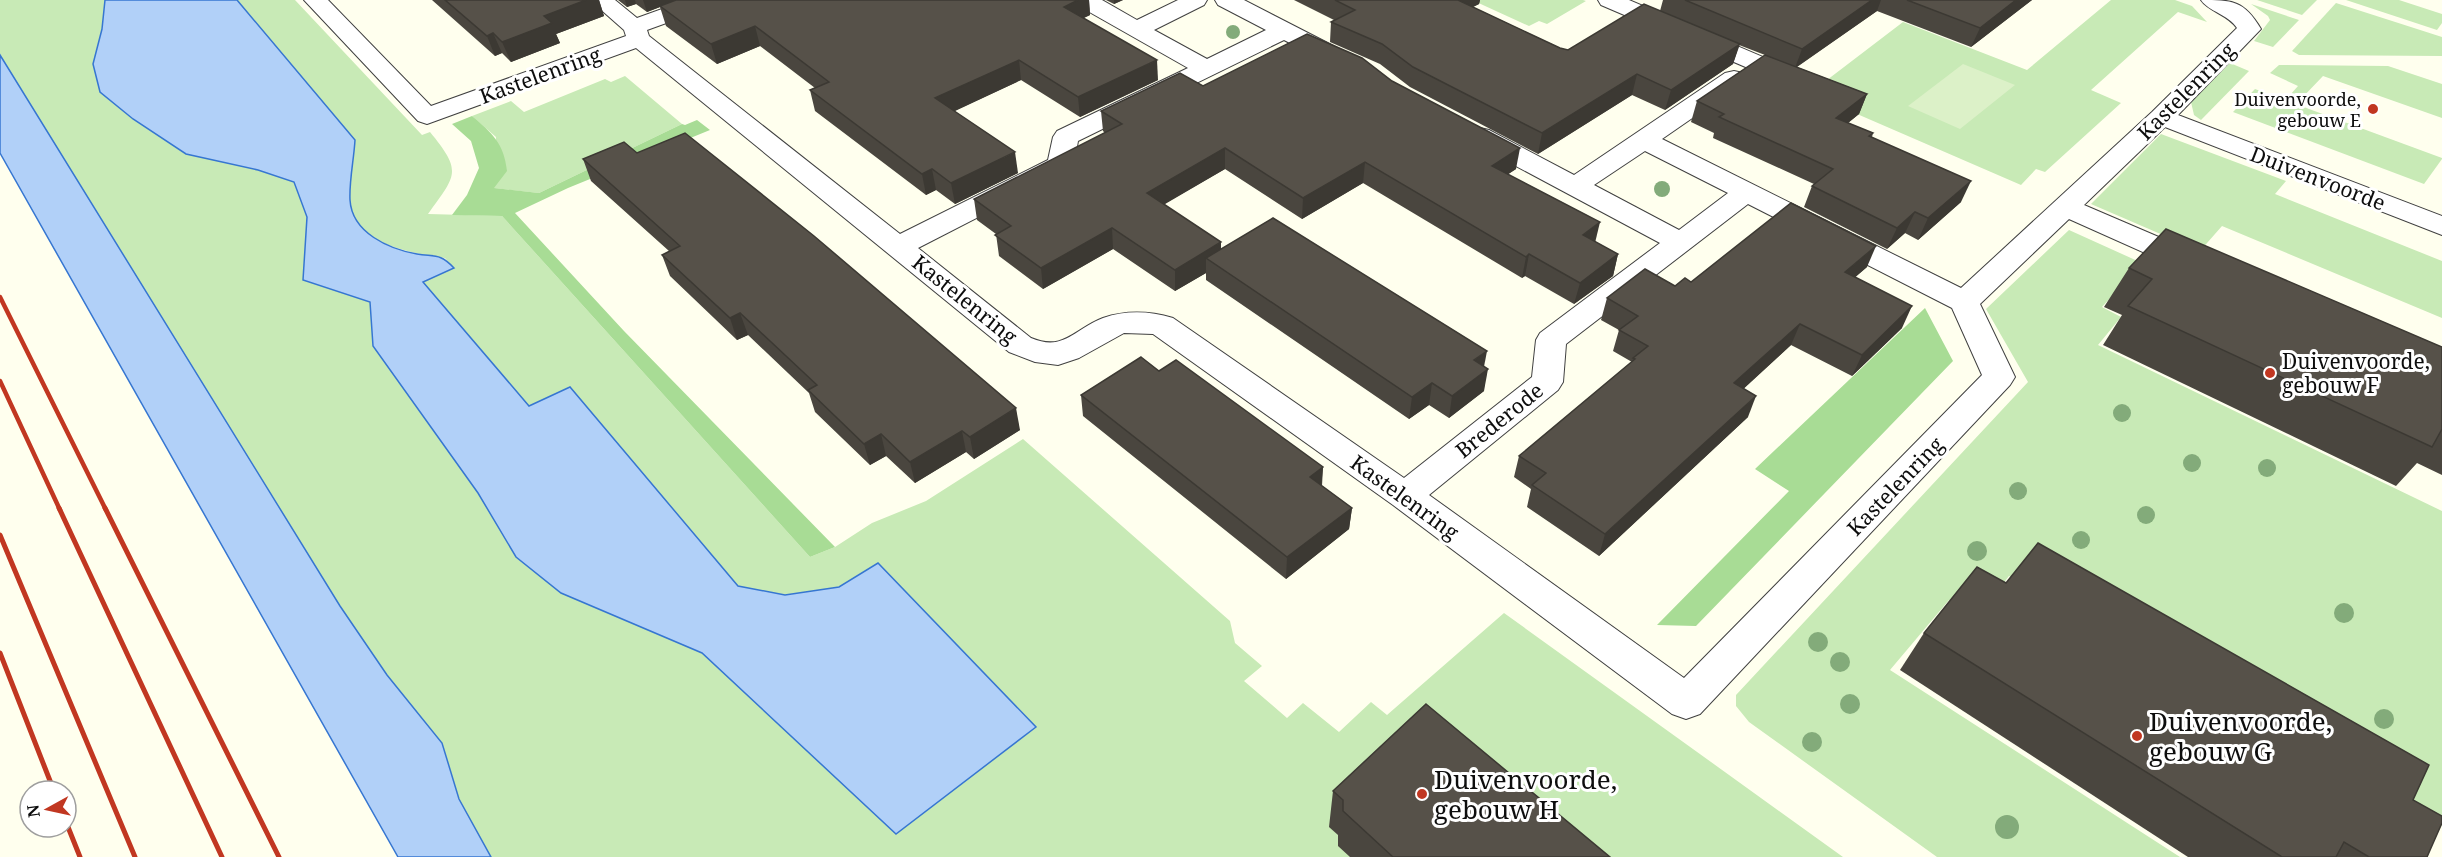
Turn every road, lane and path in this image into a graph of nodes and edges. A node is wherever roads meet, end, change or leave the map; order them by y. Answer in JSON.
{"nodes":[{"id":1,"x":315,"y":0,"type":"edge"},
{"id":2,"x":601,"y":0,"type":"edge"},
{"id":3,"x":708,"y":0,"type":"edge"},
{"id":4,"x":1084,"y":0,"type":"edge"},
{"id":5,"x":1196,"y":0,"type":"edge"},
{"id":6,"x":1226,"y":0,"type":"edge"},
{"id":7,"x":1609,"y":0,"type":"edge"},
{"id":8,"x":2212,"y":0,"type":"edge"},
{"id":9,"x":1137,"y":29,"type":"junction"},
{"id":10,"x":1283,"y":31,"type":"junction"},
{"id":11,"x":636,"y":33,"type":"junction"},
{"id":12,"x":1756,"y":63,"type":"junction"},
{"id":13,"x":1359,"y":67,"type":"edge"},
{"id":14,"x":1205,"y":68,"type":"junction"},
{"id":15,"x":1815,"y":88,"type":"edge"},
{"id":16,"x":2161,"y":117,"type":"junction"},
{"id":17,"x":1462,"y":127,"type":"edge"},
{"id":18,"x":1642,"y":139,"type":"junction"},
{"id":19,"x":1575,"y":186,"type":"junction"},
{"id":20,"x":1748,"y":191,"type":"junction"},
{"id":21,"x":2066,"y":207,"type":"junction"},
{"id":22,"x":2442,"y":226,"type":"edge"},
{"id":23,"x":1680,"y":242,"type":"junction"},
{"id":24,"x":899,"y":246,"type":"junction"},
{"id":25,"x":2223,"y":276,"type":"edge"},
{"id":26,"x":1964,"y":302,"type":"junction"},
{"id":27,"x":1405,"y":496,"type":"junction"}],
"edges":[{"from":1,"to":11,"type":"street","name":"Kastelenring"},
{"from":2,"to":11,"type":"street"},
{"from":3,"to":11,"type":"street"},
{"from":4,"to":9,"type":"street"},
{"from":5,"to":9,"type":"street"},
{"from":6,"to":10,"type":"street"},
{"from":7,"to":12,"type":"street"},
{"from":8,"to":16,"type":"street","name":"Kastelenring"},
{"from":9,"to":14,"type":"street"},
{"from":10,"to":13,"type":"street"},
{"from":10,"to":14,"type":"street"},
{"from":11,"to":24,"type":"street","name":"Kastelenring"},
{"from":12,"to":15,"type":"street"},
{"from":12,"to":18,"type":"street"},
{"from":14,"to":24,"type":"street"},
{"from":16,"to":21,"type":"street","name":"Kastelenring"},
{"from":16,"to":22,"type":"street","name":"Duivenvoorde"},
{"from":17,"to":19,"type":"street"},
{"from":18,"to":19,"type":"street"},
{"from":18,"to":20,"type":"street"},
{"from":19,"to":23,"type":"street"},
{"from":20,"to":23,"type":"street","name":"Brederode"},
{"from":20,"to":26,"type":"street"},
{"from":21,"to":25,"type":"street"},
{"from":21,"to":26,"type":"street","name":"Kastelenring"},
{"from":23,"to":27,"type":"street","name":"Brederode"},
{"from":24,"to":27,"type":"street","name":"Kastelenring"},
{"from":26,"to":27,"type":"street","name":"Kastelenring"}]}
